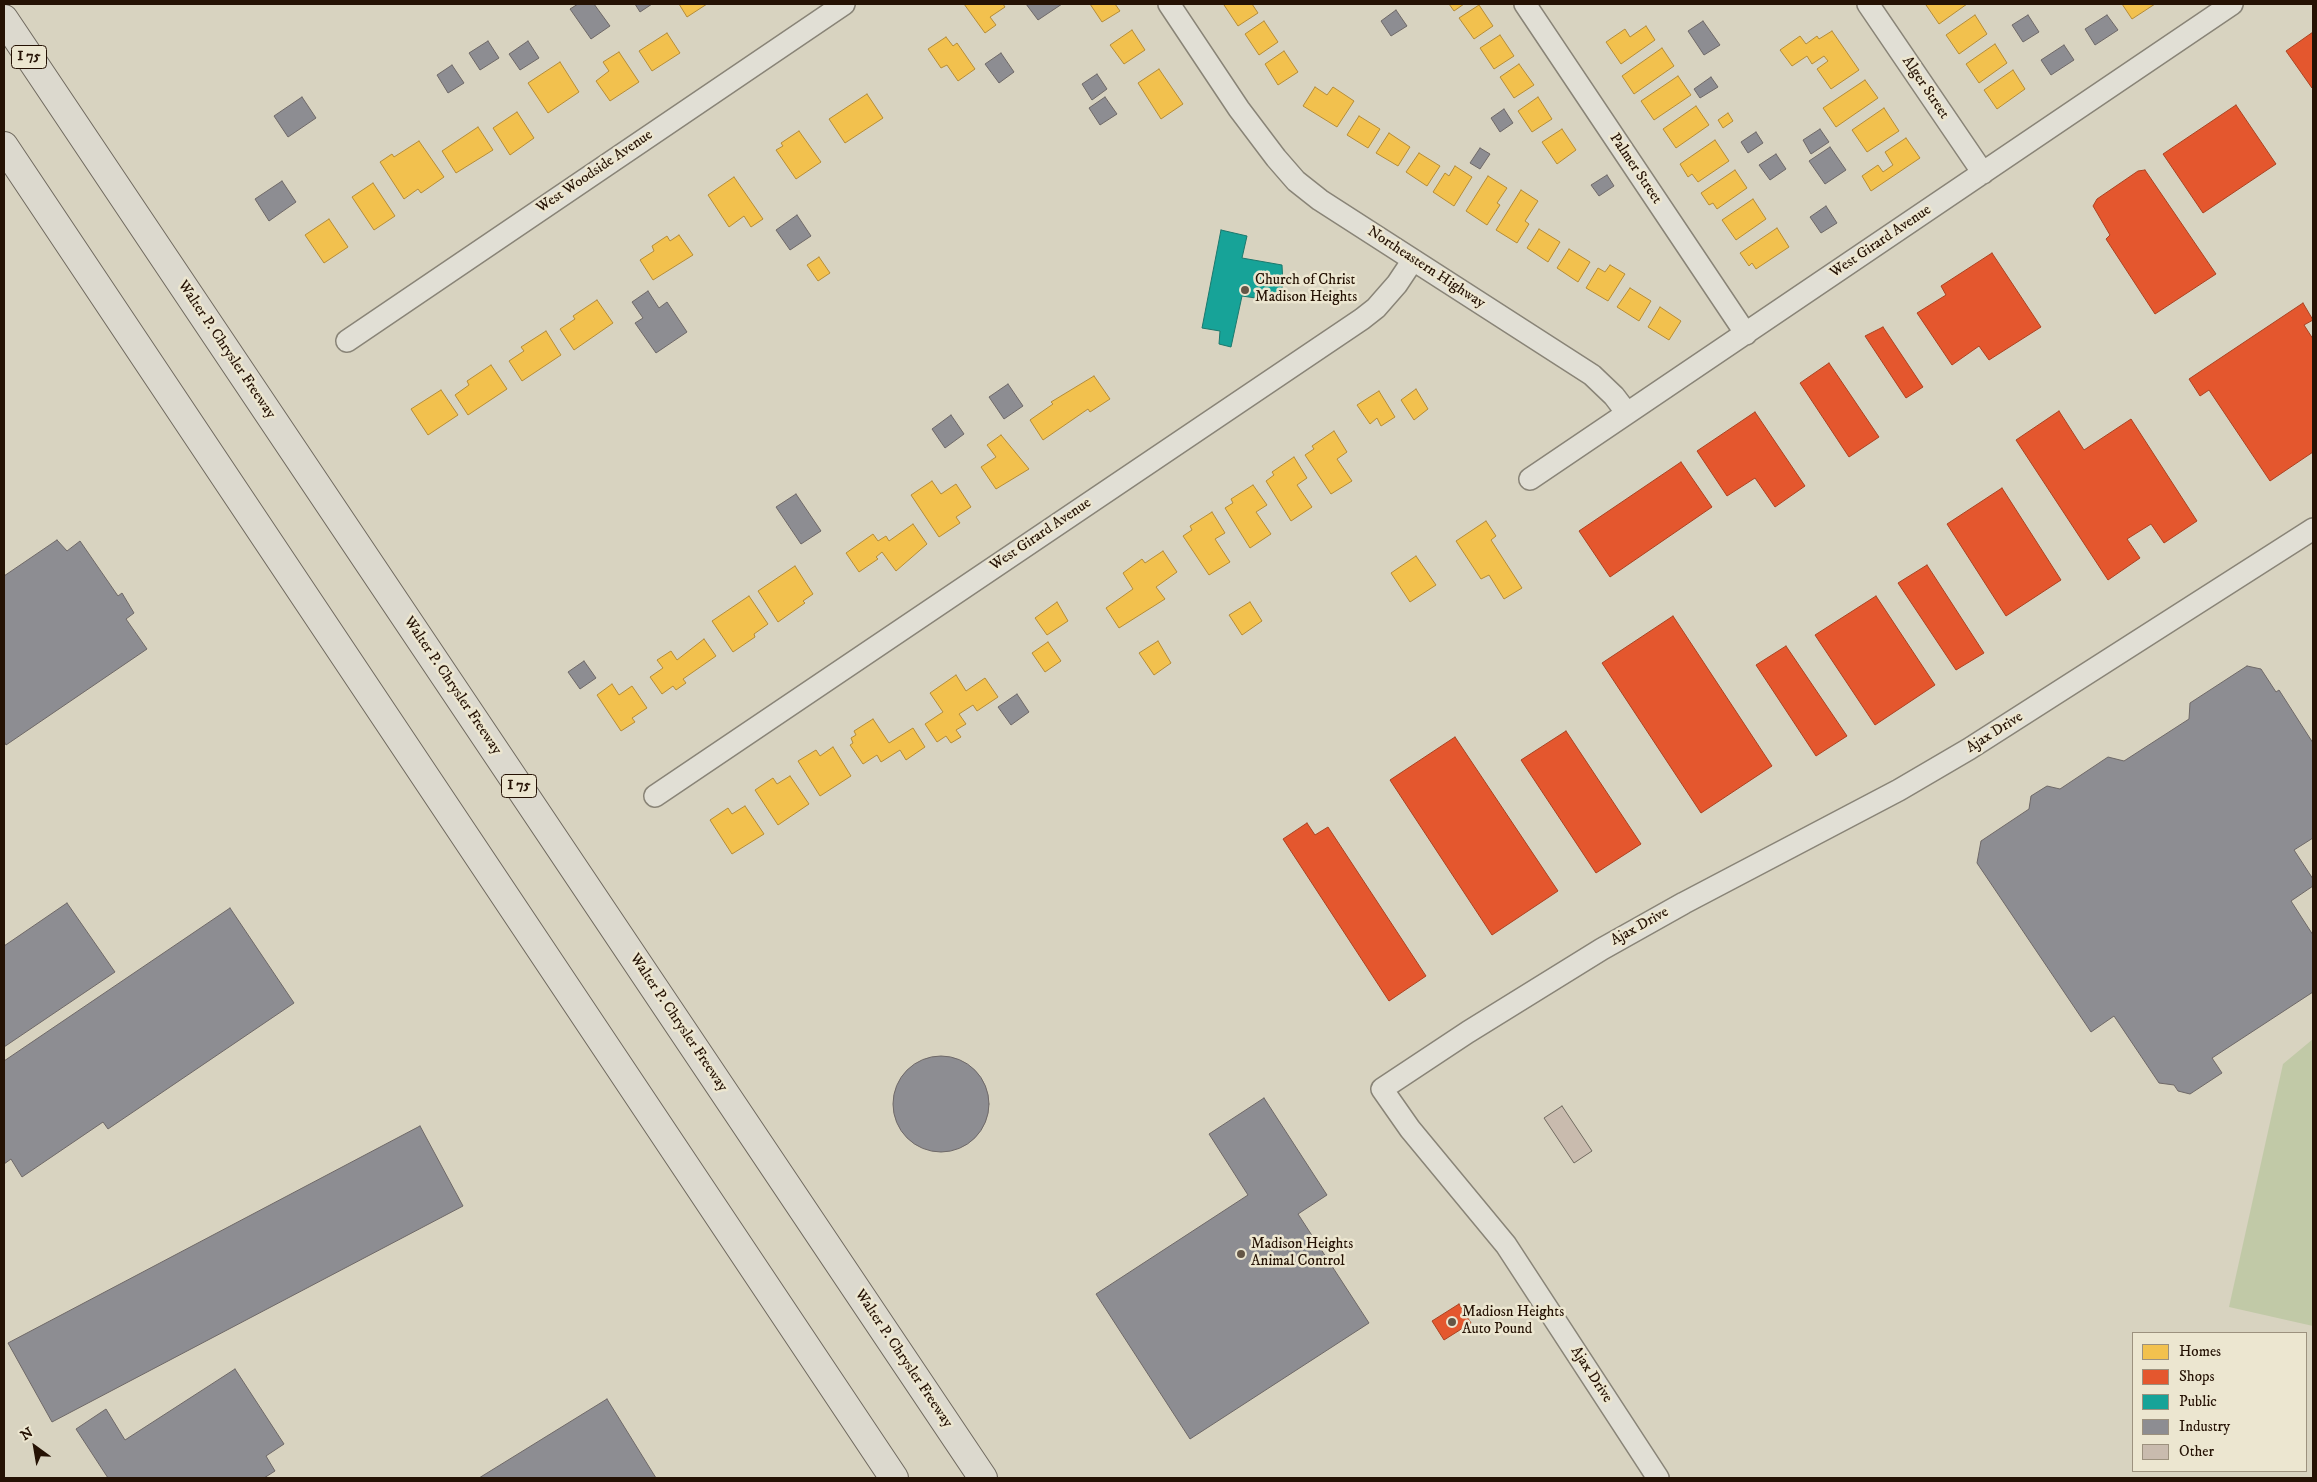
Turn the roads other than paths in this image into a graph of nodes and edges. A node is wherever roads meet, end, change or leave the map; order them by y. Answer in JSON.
{"nodes":[{"id":1,"x":844,"y":4,"type":"edge"},
{"id":2,"x":1169,"y":4,"type":"edge"},
{"id":3,"x":1525,"y":4,"type":"edge"},
{"id":4,"x":1868,"y":4,"type":"edge"},
{"id":5,"x":2221,"y":7,"type":"edge"},
{"id":6,"x":4,"y":19,"type":"edge"},
{"id":7,"x":4,"y":146,"type":"edge"},
{"id":8,"x":1982,"y":173,"type":"junction"},
{"id":9,"x":1413,"y":260,"type":"junction"},
{"id":10,"x":1746,"y":334,"type":"junction"},
{"id":11,"x":347,"y":341,"type":"dead end"},
{"id":12,"x":1627,"y":413,"type":"junction"},
{"id":13,"x":1530,"y":479,"type":"dead end"},
{"id":14,"x":2313,"y":529,"type":"edge"},
{"id":15,"x":655,"y":796,"type":"dead end"},
{"id":16,"x":894,"y":1478,"type":"edge"},
{"id":17,"x":983,"y":1478,"type":"edge"},
{"id":18,"x":1658,"y":1478,"type":"edge"}],
"edges":[{"from":1,"to":11,"type":"street","name":"West Woodside Avenue"},
{"from":2,"to":9,"type":"street","name":"Northeastern Highway"},
{"from":3,"to":10,"type":"street","name":"Palmer Street"},
{"from":4,"to":8,"type":"street","name":"Alger Street"},
{"from":5,"to":8,"type":"street","name":"West Girard Avenue"},
{"from":6,"to":17,"type":"highway","name":"Walter P. Chrysler Freeway","number":"I 75"},
{"from":7,"to":16,"type":"highway"},
{"from":8,"to":10,"type":"street","name":"West Girard Avenue"},
{"from":9,"to":12,"type":"street","name":"Northeastern Highway"},
{"from":9,"to":15,"type":"street","name":"West Girard Avenue"},
{"from":10,"to":12,"type":"street","name":"West Girard Avenue"},
{"from":12,"to":13,"type":"street","name":"West Girard Avenue"},
{"from":14,"to":18,"type":"street","name":"Ajax Drive"}]}
